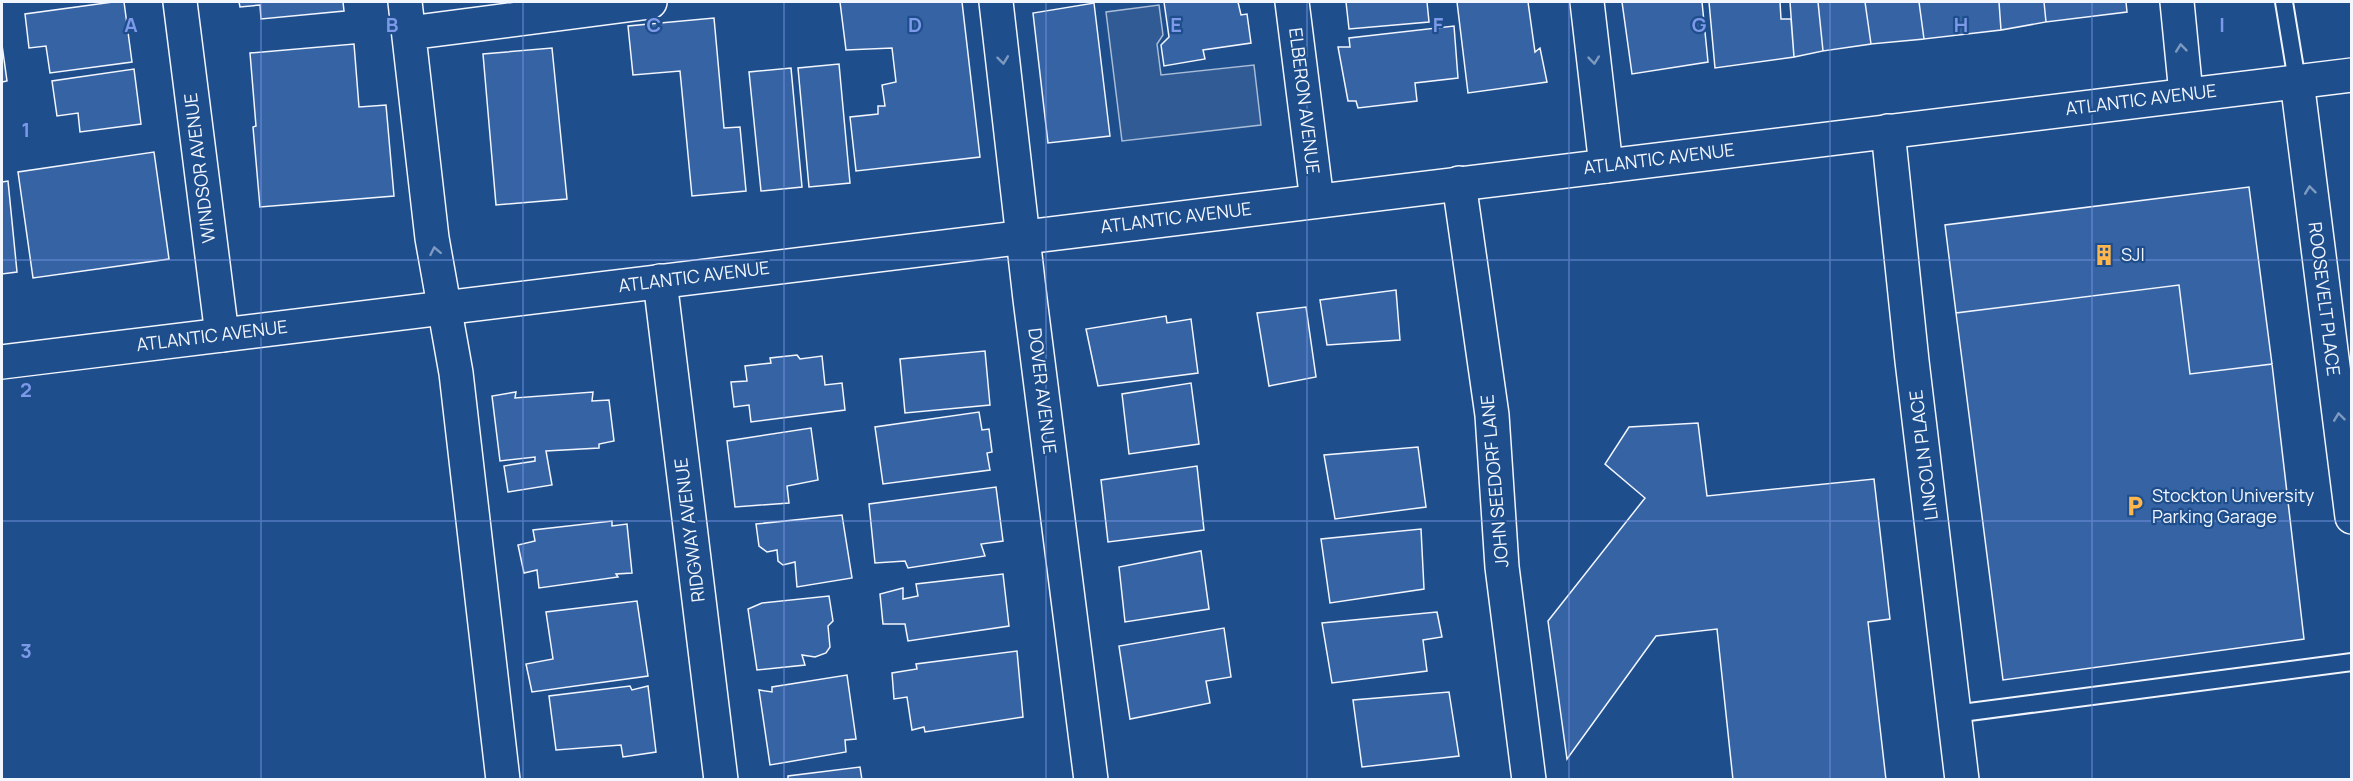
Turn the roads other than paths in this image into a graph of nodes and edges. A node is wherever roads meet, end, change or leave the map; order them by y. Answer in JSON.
{"nodes":[{"id":1,"x":180,"y":2,"type":"edge"},
{"id":2,"x":650,"y":2,"type":"edge"},
{"id":3,"x":996,"y":2,"type":"edge"},
{"id":4,"x":1292,"y":2,"type":"edge"},
{"id":5,"x":1587,"y":2,"type":"edge"},
{"id":6,"x":2177,"y":2,"type":"edge"},
{"id":7,"x":2284,"y":2,"type":"edge"},
{"id":8,"x":407,"y":17,"type":"edge"},
{"id":9,"x":2352,"y":75,"type":"edge"},
{"id":10,"x":2296,"y":81,"type":"junction"},
{"id":11,"x":2186,"y":94,"type":"junction"},
{"id":12,"x":1888,"y":131,"type":"junction"},
{"id":13,"x":1605,"y":166,"type":"junction"},
{"id":14,"x":1460,"y":183,"type":"junction"},
{"id":15,"x":1317,"y":201,"type":"junction"},
{"id":16,"x":1023,"y":236,"type":"junction"},
{"id":17,"x":660,"y":281,"type":"junction"},
{"id":18,"x":446,"y":308,"type":"junction"},
{"id":19,"x":222,"y":335,"type":"junction"},
{"id":20,"x":2,"y":362,"type":"edge"},
{"id":21,"x":2352,"y":517,"type":"edge"},
{"id":22,"x":2352,"y":662,"type":"edge"},
{"id":23,"x":1954,"y":714,"type":"junction"},
{"id":24,"x":503,"y":780,"type":"edge"},
{"id":25,"x":721,"y":780,"type":"edge"},
{"id":26,"x":1091,"y":780,"type":"edge"},
{"id":27,"x":1529,"y":780,"type":"edge"},
{"id":28,"x":1962,"y":780,"type":"edge"}],
"edges":[{"from":1,"to":19,"type":"street","name":"WINDSOR AVENUE"},
{"from":2,"to":8,"type":"street"},
{"from":3,"to":16,"type":"street","name":"DOVER AVENUE","one_way":true},
{"from":4,"to":15,"type":"street","name":"ELBERON AVENUE"},
{"from":5,"to":13,"type":"street","one_way":true},
{"from":11,"to":6,"type":"street","one_way":true},
{"from":7,"to":10,"type":"lane"},
{"from":18,"to":8,"type":"street","one_way":true},
{"from":9,"to":10,"type":"street","name":"ATLANTIC AVENUE"},
{"from":10,"to":11,"type":"street","name":"ATLANTIC AVENUE"},
{"from":21,"to":10,"type":"street","name":"ROOSEVELT PLACE","one_way":true},
{"from":11,"to":12,"type":"street","name":"ATLANTIC AVENUE"},
{"from":12,"to":13,"type":"street","name":"ATLANTIC AVENUE"},
{"from":12,"to":23,"type":"street","name":"LINCOLN PLACE"},
{"from":13,"to":14,"type":"street","name":"ATLANTIC AVENUE"},
{"from":14,"to":15,"type":"street","name":"ATLANTIC AVENUE"},
{"from":14,"to":27,"type":"street","name":"JOHN SEEDORF LANE"},
{"from":15,"to":16,"type":"street","name":"ATLANTIC AVENUE"},
{"from":16,"to":17,"type":"street","name":"ATLANTIC AVENUE"},
{"from":16,"to":26,"type":"street","name":"DOVER AVENUE"},
{"from":17,"to":18,"type":"street","name":"ATLANTIC AVENUE"},
{"from":17,"to":25,"type":"street","name":"RIDGWAY AVENUE"},
{"from":18,"to":19,"type":"street","name":"ATLANTIC AVENUE"},
{"from":18,"to":24,"type":"street"},
{"from":19,"to":20,"type":"street","name":"ATLANTIC AVENUE"},
{"from":22,"to":23,"type":"lane"},
{"from":23,"to":28,"type":"street","name":"LINCOLN PLACE"}]}
